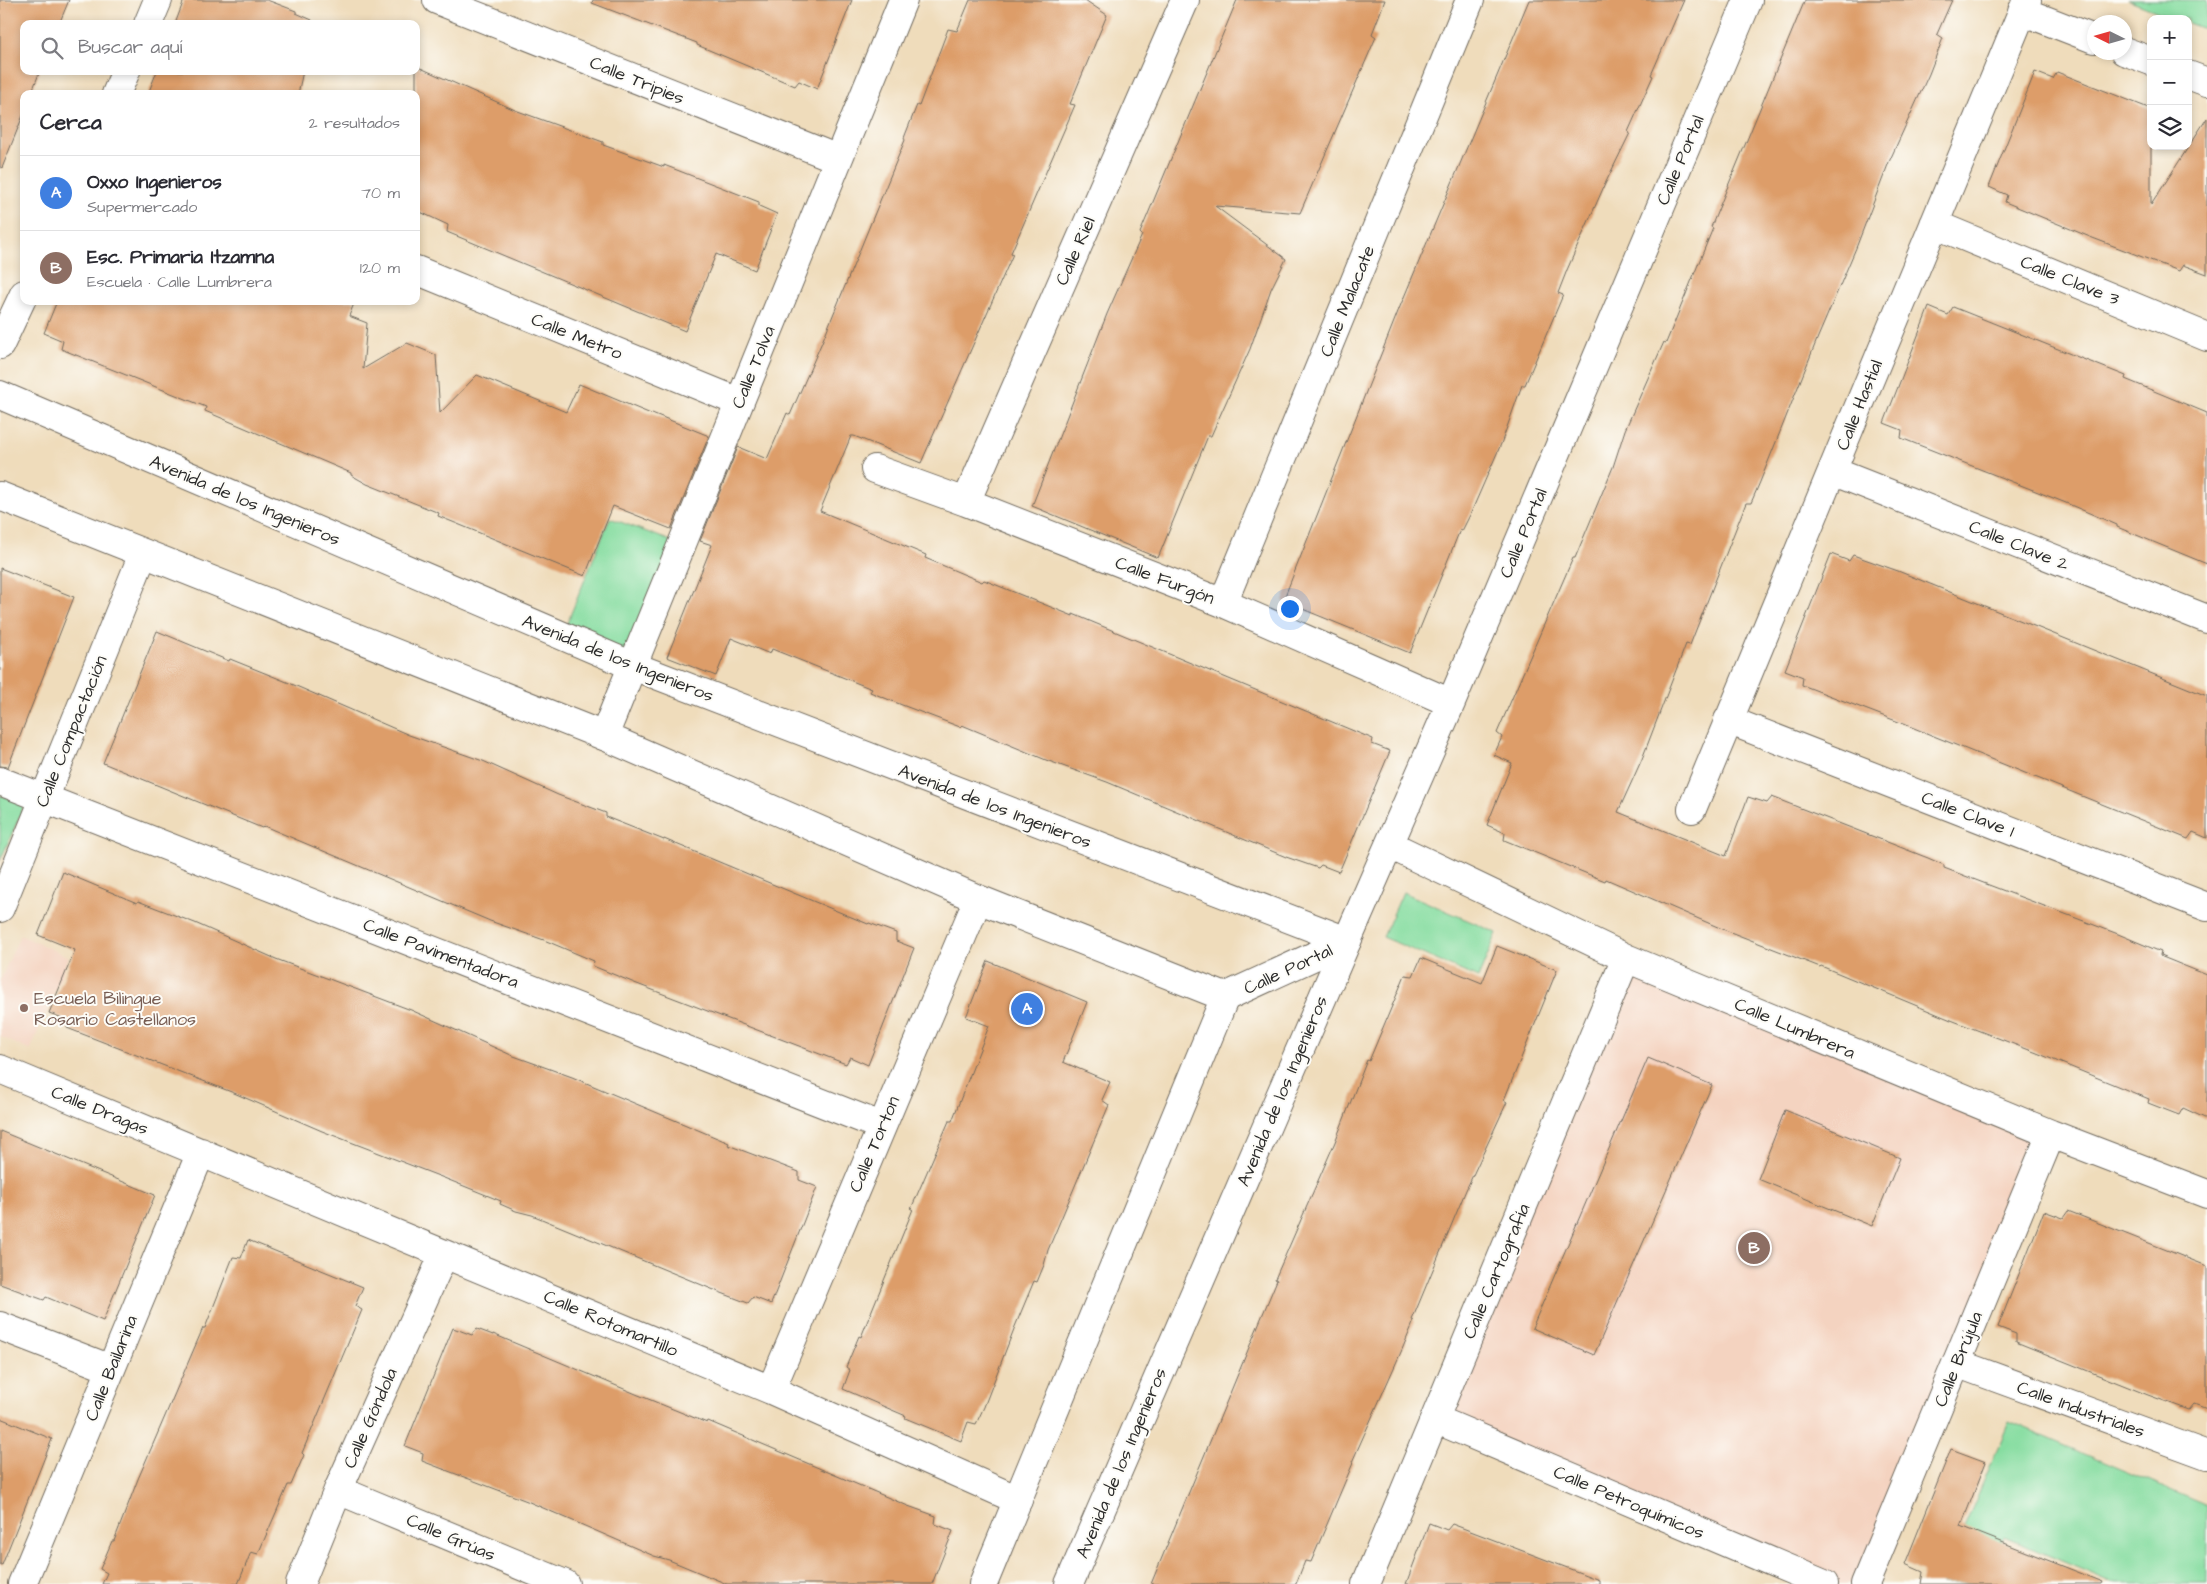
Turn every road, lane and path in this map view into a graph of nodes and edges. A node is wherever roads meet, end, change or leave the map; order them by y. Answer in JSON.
{"nodes":[{"id":1,"x":158,"y":0,"type":"edge"},
{"id":2,"x":437,"y":0,"type":"edge"},
{"id":3,"x":903,"y":0,"type":"edge"},
{"id":4,"x":1185,"y":0,"type":"edge"},
{"id":5,"x":1470,"y":0,"type":"edge"},
{"id":6,"x":1748,"y":0,"type":"edge"},
{"id":7,"x":2024,"y":6,"type":"edge"},
{"id":8,"x":150,"y":20,"type":"edge"},
{"id":9,"x":2087,"y":36,"type":"edge"},
{"id":10,"x":2132,"y":53,"type":"edge"},
{"id":11,"x":2149,"y":60,"type":"edge"},
{"id":12,"x":124,"y":75,"type":"edge"},
{"id":13,"x":2192,"y":76,"type":"edge"},
{"id":14,"x":2207,"y":82,"type":"edge"},
{"id":15,"x":118,"y":90,"type":"edge"},
{"id":16,"x":838,"y":159,"type":"junction"},
{"id":17,"x":1934,"y":224,"type":"junction"},
{"id":18,"x":420,"y":272,"type":"edge"},
{"id":19,"x":20,"y":303,"type":"edge"},
{"id":20,"x":2207,"y":337,"type":"edge"},
{"id":21,"x":0,"y":346,"type":"edge"},
{"id":22,"x":0,"y":395,"type":"edge"},
{"id":23,"x":739,"y":402,"type":"junction"},
{"id":24,"x":875,"y":469,"type":"dead end"},
{"id":25,"x":1832,"y":471,"type":"junction"},
{"id":26,"x":0,"y":496,"type":"edge"},
{"id":27,"x":966,"y":502,"type":"junction"},
{"id":28,"x":143,"y":554,"type":"junction"},
{"id":29,"x":1223,"y":603,"type":"junction"},
{"id":30,"x":2207,"y":620,"type":"edge"},
{"id":31,"x":633,"y":666,"type":"junction"},
{"id":32,"x":1451,"y":703,"type":"junction"},
{"id":33,"x":1728,"y":720,"type":"junction"},
{"id":34,"x":604,"y":736,"type":"junction"},
{"id":35,"x":0,"y":781,"type":"edge"},
{"id":36,"x":44,"y":798,"type":"junction"},
{"id":37,"x":1692,"y":809,"type":"dead end"},
{"id":38,"x":1390,"y":845,"type":"junction"},
{"id":39,"x":978,"y":899,"type":"junction"},
{"id":40,"x":2207,"y":907,"type":"edge"},
{"id":41,"x":0,"y":908,"type":"edge"},
{"id":42,"x":1347,"y":942,"type":"junction"},
{"id":43,"x":1626,"y":958,"type":"junction"},
{"id":44,"x":1225,"y":997,"type":"junction"},
{"id":45,"x":0,"y":1069,"type":"edge"},
{"id":46,"x":881,"y":1126,"type":"junction"},
{"id":47,"x":2050,"y":1134,"type":"junction"},
{"id":48,"x":201,"y":1152,"type":"junction"},
{"id":49,"x":2207,"y":1194,"type":"edge"},
{"id":50,"x":444,"y":1254,"type":"junction"},
{"id":51,"x":0,"y":1326,"type":"edge"},
{"id":52,"x":1956,"y":1363,"type":"junction"},
{"id":53,"x":111,"y":1369,"type":"junction"},
{"id":54,"x":771,"y":1390,"type":"junction"},
{"id":55,"x":1435,"y":1419,"type":"junction"},
{"id":56,"x":2207,"y":1455,"type":"edge"},
{"id":57,"x":338,"y":1490,"type":"junction"},
{"id":58,"x":1018,"y":1500,"type":"junction"},
{"id":59,"x":22,"y":1584,"type":"edge"},
{"id":60,"x":300,"y":1584,"type":"edge"},
{"id":61,"x":565,"y":1584,"type":"edge"},
{"id":62,"x":983,"y":1584,"type":"edge"},
{"id":63,"x":1069,"y":1584,"type":"edge"},
{"id":64,"x":1366,"y":1584,"type":"edge"},
{"id":65,"x":1824,"y":1584,"type":"edge"},
{"id":66,"x":1865,"y":1584,"type":"edge"}],
"edges":[{"from":1,"to":8,"type":"street"},
{"from":2,"to":16,"type":"street","name":"Calle Tripies"},
{"from":3,"to":16,"type":"street","name":"Calle Tolva"},
{"from":4,"to":27,"type":"street","name":"Calle Riel"},
{"from":5,"to":29,"type":"street","name":"Calle Malacate"},
{"from":6,"to":32,"type":"street","name":"Calle Portal"},
{"from":7,"to":9,"type":"street"},
{"from":7,"to":17,"type":"street","name":"Calle Hastial"},
{"from":10,"to":11,"type":"street"},
{"from":12,"to":15,"type":"street"},
{"from":13,"to":14,"type":"street"},
{"from":16,"to":23,"type":"street","name":"Calle Tolva"},
{"from":17,"to":20,"type":"street","name":"Calle Clave 3"},
{"from":17,"to":25,"type":"street","name":"Calle Hastial"},
{"from":18,"to":23,"type":"street","name":"Calle Metro"},
{"from":19,"to":21,"type":"street"},
{"from":22,"to":31,"type":"street","name":"Avenida de los Ingenieros"},
{"from":23,"to":31,"type":"street","name":"Calle Tolva"},
{"from":24,"to":27,"type":"street","name":"Calle Furgón"},
{"from":25,"to":30,"type":"street","name":"Calle Clave 2"},
{"from":25,"to":33,"type":"street","name":"Calle Hastial"},
{"from":26,"to":28,"type":"street"},
{"from":27,"to":29,"type":"street","name":"Calle Furgón"},
{"from":28,"to":34,"type":"street"},
{"from":28,"to":36,"type":"street","name":"Calle Compactación"},
{"from":29,"to":32,"type":"street","name":"Calle Furgón"},
{"from":31,"to":34,"type":"street","name":"Calle Tolva"},
{"from":31,"to":42,"type":"street","name":"Avenida de los Ingenieros"},
{"from":32,"to":38,"type":"street","name":"Calle Portal"},
{"from":33,"to":37,"type":"street","name":"Calle Hastial"},
{"from":33,"to":40,"type":"street","name":"Calle Clave 1"},
{"from":34,"to":39,"type":"street"},
{"from":35,"to":36,"type":"street","name":"Calle Pavimentadora"},
{"from":36,"to":41,"type":"street","name":"Calle Compactación"},
{"from":36,"to":46,"type":"street","name":"Calle Pavimentadora"},
{"from":38,"to":42,"type":"street","name":"Calle Portal"},
{"from":38,"to":43,"type":"street","name":"Calle Lumbrera"},
{"from":39,"to":44,"type":"street"},
{"from":39,"to":46,"type":"street","name":"Calle Torton"},
{"from":42,"to":44,"type":"street","name":"Calle Portal"},
{"from":42,"to":63,"type":"street","name":"Avenida de los Ingenieros"},
{"from":43,"to":47,"type":"street","name":"Calle Lumbrera"},
{"from":43,"to":55,"type":"street","name":"Calle Cartografía"},
{"from":44,"to":58,"type":"street"},
{"from":45,"to":48,"type":"street","name":"Calle Dragas"},
{"from":46,"to":54,"type":"street","name":"Calle Torton"},
{"from":47,"to":49,"type":"street","name":"Calle Lumbrera"},
{"from":47,"to":52,"type":"street","name":"Calle Brújula"},
{"from":48,"to":50,"type":"street","name":"Calle Rotomartillo"},
{"from":48,"to":53,"type":"street","name":"Calle Bailarina"},
{"from":50,"to":54,"type":"street","name":"Calle Rotomartillo"},
{"from":50,"to":57,"type":"street","name":"Calle Góndola"},
{"from":51,"to":53,"type":"street"},
{"from":52,"to":56,"type":"street","name":"Calle Industriales"},
{"from":52,"to":66,"type":"street","name":"Calle Brújula"},
{"from":53,"to":59,"type":"street","name":"Calle Bailarina"},
{"from":54,"to":58,"type":"street","name":"Calle Rotomartillo"},
{"from":55,"to":64,"type":"street","name":"Calle Cartografía"},
{"from":55,"to":65,"type":"street","name":"Calle Petroquímicos"},
{"from":57,"to":60,"type":"street","name":"Calle Góndola"},
{"from":57,"to":61,"type":"street","name":"Calle Grúas"},
{"from":58,"to":62,"type":"street"}]}
